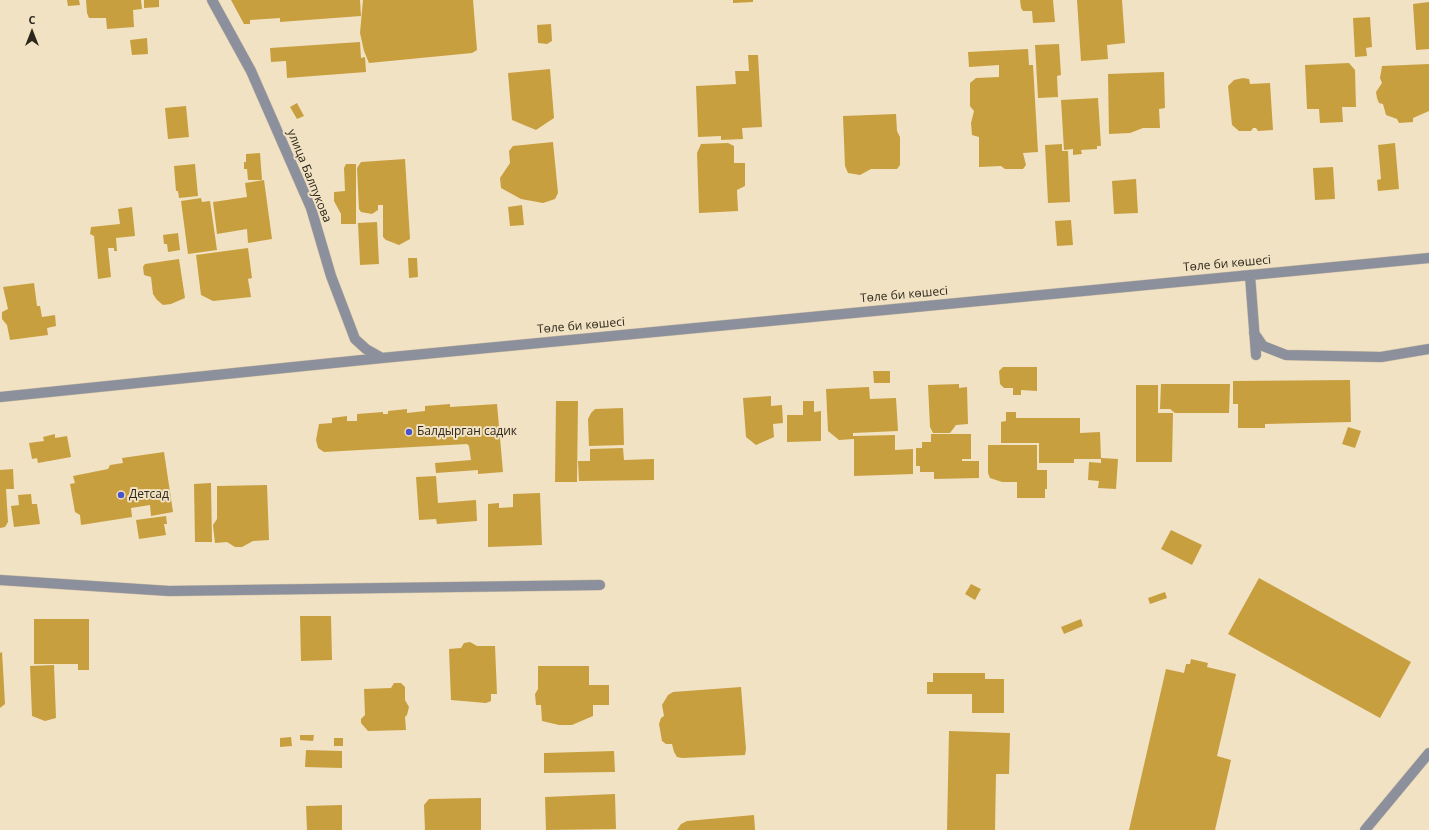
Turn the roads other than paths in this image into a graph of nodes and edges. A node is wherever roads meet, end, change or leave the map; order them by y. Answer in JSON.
{"nodes":[{"id":1,"x":212,"y":0,"type":"edge"},
{"id":2,"x":1429,"y":258,"type":"edge"},
{"id":3,"x":1250,"y":275,"type":"junction"},
{"id":4,"x":1254,"y":333,"type":"junction"},
{"id":5,"x":1429,"y":349,"type":"edge"},
{"id":6,"x":1256,"y":355,"type":"dead end"},
{"id":7,"x":382,"y":358,"type":"junction"},
{"id":8,"x":0,"y":397,"type":"edge"},
{"id":9,"x":0,"y":580,"type":"edge"},
{"id":10,"x":600,"y":585,"type":"dead end"},
{"id":11,"x":1429,"y":753,"type":"edge"},
{"id":12,"x":1365,"y":830,"type":"edge"}],
"edges":[{"from":1,"to":7,"type":"street","name":"улица Балпукова"},
{"from":2,"to":3,"type":"street","name":"Төле би көшесі"},
{"from":3,"to":4,"type":"street"},
{"from":3,"to":7,"type":"street","name":"Төле би көшесі"},
{"from":4,"to":5,"type":"street"},
{"from":4,"to":6,"type":"street"},
{"from":7,"to":8,"type":"street","name":"Төле би көшесі"},
{"from":9,"to":10,"type":"street"},
{"from":11,"to":12,"type":"street"}]}
